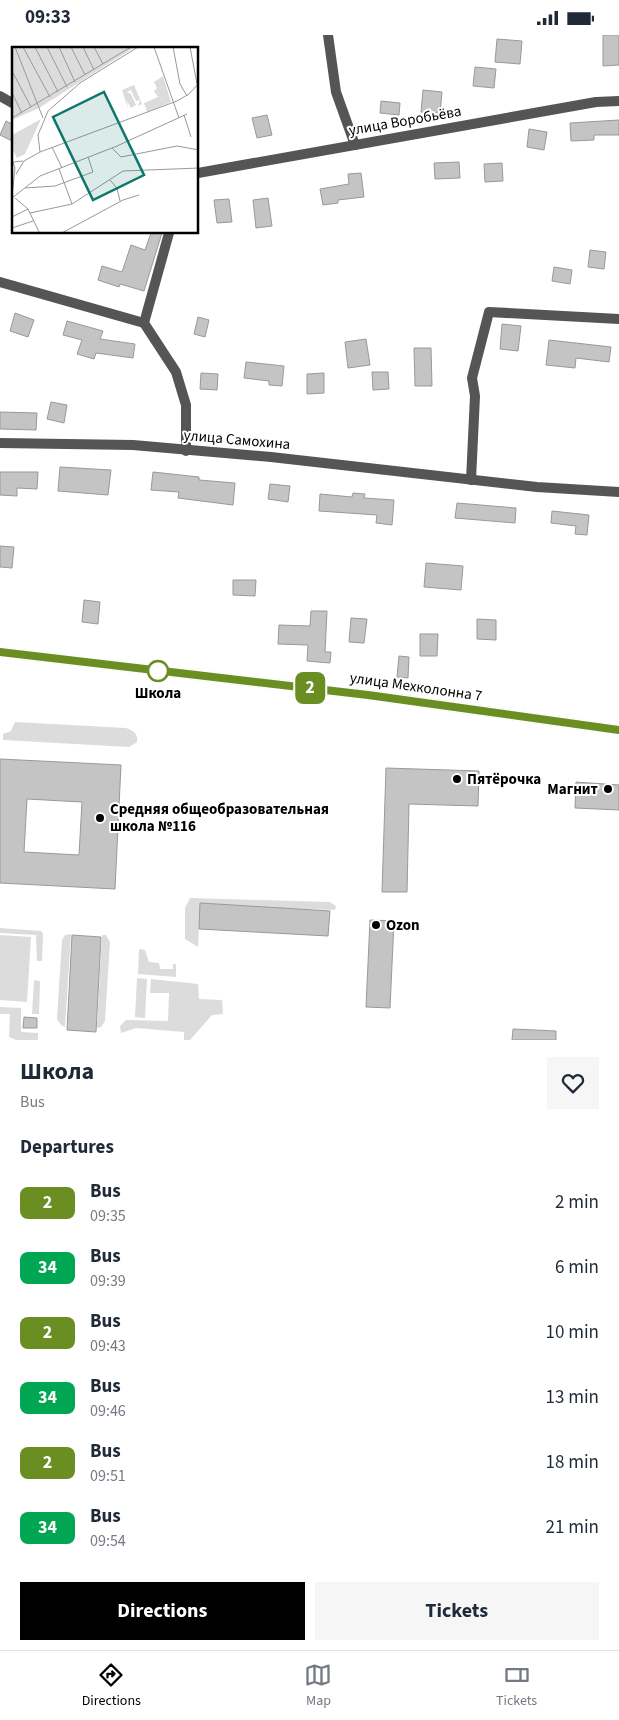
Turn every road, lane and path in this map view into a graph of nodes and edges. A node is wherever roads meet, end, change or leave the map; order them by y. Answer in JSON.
{"nodes":[{"id":1,"x":328,"y":35,"type":"edge"},
{"id":2,"x":0,"y":96,"type":"edge"},
{"id":3,"x":619,"y":101,"type":"edge"},
{"id":4,"x":12,"y":103,"type":"edge"},
{"id":5,"x":355,"y":145,"type":"junction"},
{"id":6,"x":199,"y":173,"type":"edge"},
{"id":7,"x":168,"y":234,"type":"edge"},
{"id":8,"x":0,"y":282,"type":"edge"},
{"id":9,"x":619,"y":319,"type":"edge"},
{"id":10,"x":144,"y":323,"type":"junction"},
{"id":11,"x":0,"y":443,"type":"edge"},
{"id":12,"x":186,"y":451,"type":"junction"},
{"id":13,"x":471,"y":479,"type":"junction"},
{"id":14,"x":619,"y":492,"type":"edge"},
{"id":15,"x":0,"y":652,"type":"edge"},
{"id":16,"x":619,"y":730,"type":"edge"}],
"edges":[{"from":1,"to":5,"type":"street"},
{"from":2,"to":4,"type":"street"},
{"from":3,"to":5,"type":"street","name":"улица Воробьёва"},
{"from":5,"to":6,"type":"street","name":"улица Воробьёва"},
{"from":7,"to":10,"type":"street"},
{"from":8,"to":10,"type":"street"},
{"from":9,"to":13,"type":"street"},
{"from":10,"to":12,"type":"street"},
{"from":11,"to":12,"type":"street","name":"улица Самохина"},
{"from":12,"to":13,"type":"street","name":"улица Самохина"},
{"from":13,"to":14,"type":"street","name":"улица Самохина"},
{"from":15,"to":16,"type":"street","name":"улица Мехколонна 7"}]}
